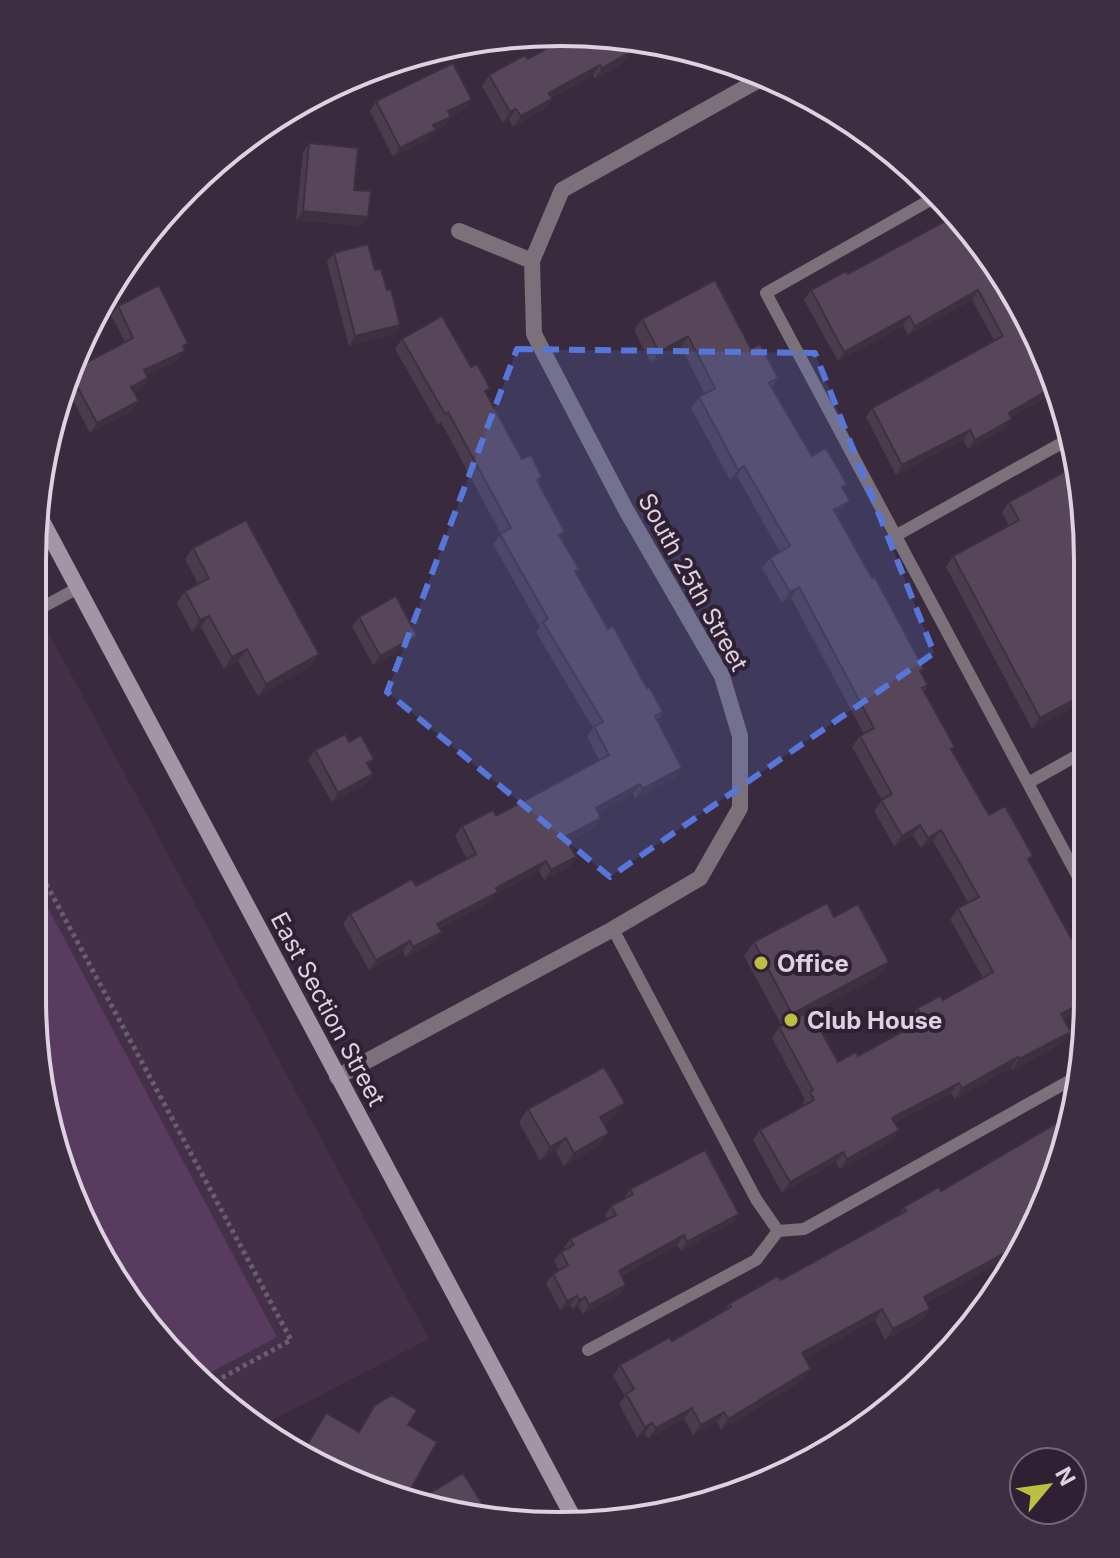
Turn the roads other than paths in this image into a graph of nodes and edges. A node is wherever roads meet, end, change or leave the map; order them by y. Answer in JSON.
{"nodes":[{"id":1,"x":753,"y":83,"type":"edge"},
{"id":2,"x":927,"y":202,"type":"edge"},
{"id":3,"x":459,"y":231,"type":"dead end"},
{"id":4,"x":532,"y":261,"type":"junction"},
{"id":5,"x":1060,"y":444,"type":"edge"},
{"id":6,"x":47,"y":530,"type":"edge"},
{"id":7,"x":897,"y":535,"type":"junction"},
{"id":8,"x":78,"y":588,"type":"junction"},
{"id":9,"x":46,"y":605,"type":"edge"},
{"id":10,"x":1074,"y":757,"type":"edge"},
{"id":11,"x":1028,"y":783,"type":"junction"},
{"id":12,"x":1074,"y":869,"type":"edge"},
{"id":13,"x":613,"y":929,"type":"junction"},
{"id":14,"x":337,"y":1077,"type":"junction"},
{"id":15,"x":1067,"y":1082,"type":"edge"},
{"id":16,"x":778,"y":1231,"type":"junction"},
{"id":17,"x":588,"y":1350,"type":"dead end"},
{"id":18,"x":570,"y":1512,"type":"edge"}],
"edges":[{"from":1,"to":4,"type":"street","name":"South 25th Street"},
{"from":2,"to":7,"type":"lane"},
{"from":3,"to":4,"type":"street"},
{"from":4,"to":13,"type":"street","name":"South 25th Street"},
{"from":5,"to":7,"type":"lane"},
{"from":6,"to":8,"type":"street","name":"East Section Street"},
{"from":7,"to":11,"type":"lane"},
{"from":8,"to":9,"type":"lane"},
{"from":8,"to":14,"type":"street","name":"East Section Street"},
{"from":10,"to":11,"type":"lane"},
{"from":11,"to":12,"type":"lane"},
{"from":13,"to":14,"type":"street","name":"South 25th Street"},
{"from":13,"to":16,"type":"lane"},
{"from":14,"to":18,"type":"street","name":"East Section Street"},
{"from":15,"to":16,"type":"lane"},
{"from":16,"to":17,"type":"lane"}]}
